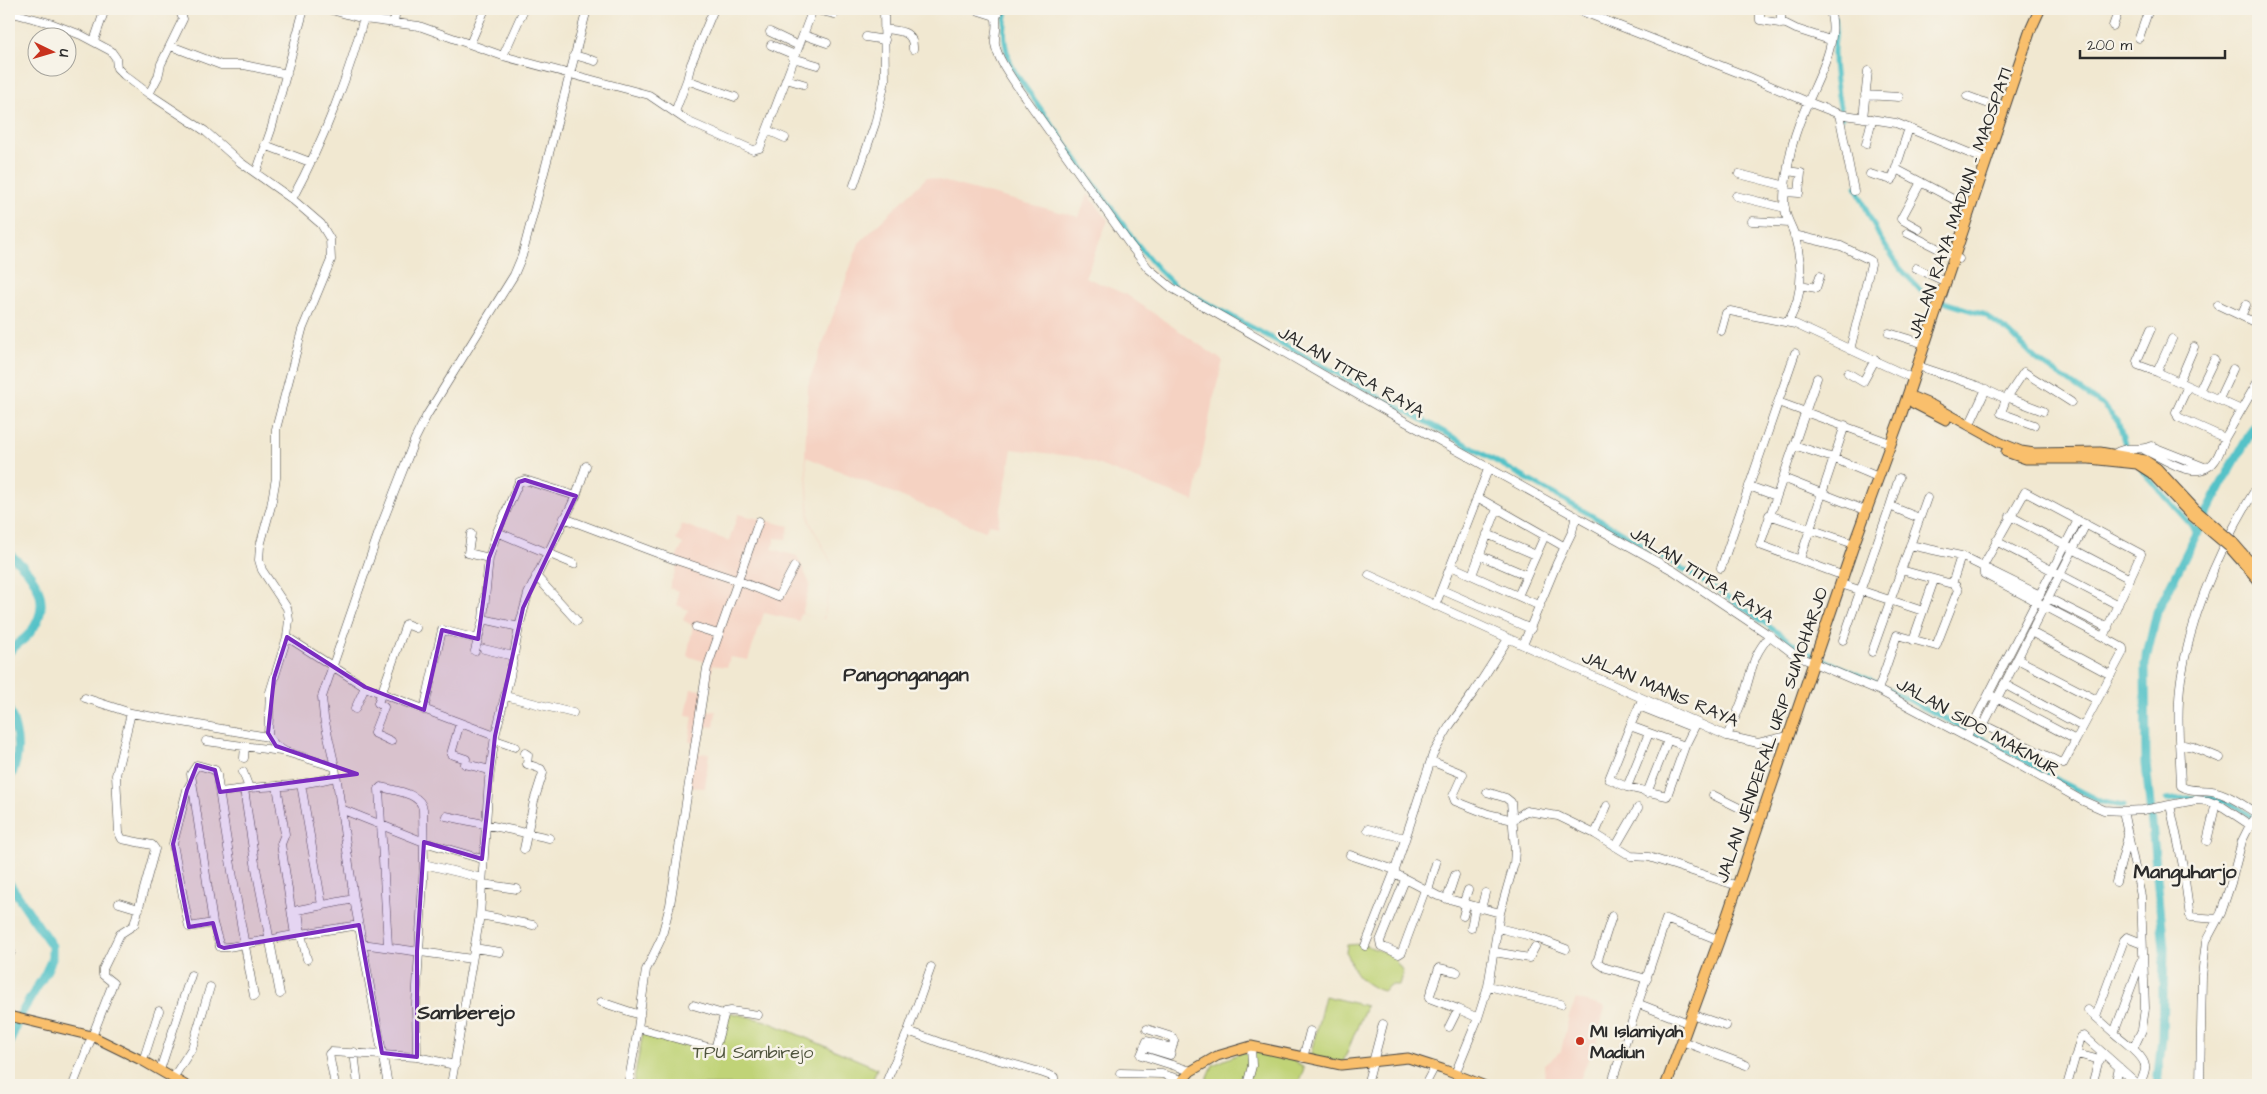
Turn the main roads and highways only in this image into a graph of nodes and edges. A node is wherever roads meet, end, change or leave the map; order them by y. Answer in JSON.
{"nodes":[{"id":1,"x":2038,"y":14,"type":"edge"},
{"id":2,"x":2015,"y":82,"type":"junction"},
{"id":3,"x":1957,"y":258,"type":"junction"},
{"id":4,"x":1942,"y":302,"type":"junction"},
{"id":5,"x":1910,"y":399,"type":"junction"},
{"id":6,"x":2060,"y":456,"type":"junction"},
{"id":7,"x":2231,"y":544,"type":"junction"},
{"id":8,"x":2258,"y":571,"type":"edge"},
{"id":9,"x":2258,"y":580,"type":"edge"},
{"id":10,"x":1844,"y":582,"type":"junction"},
{"id":11,"x":1819,"y":659,"type":"junction"},
{"id":12,"x":9,"y":1016,"type":"edge"},
{"id":13,"x":1458,"y":1079,"type":"edge"},
{"id":14,"x":1180,"y":1083,"type":"edge"},
{"id":15,"x":185,"y":1085,"type":"edge"},
{"id":16,"x":1483,"y":1085,"type":"edge"},
{"id":17,"x":1666,"y":1085,"type":"edge"},
{"id":18,"x":1672,"y":1085,"type":"edge"}],
"edges":[{"from":1,"to":2,"type":"highway","name":"JALAN RAYA MADIUN - MAOSPATI"},
{"from":2,"to":3,"type":"highway","name":"JALAN RAYA MADIUN - MAOSPATI"},
{"from":2,"to":3,"type":"highway","name":"JALAN RAYA MADIUN - MAOSPATI"},
{"from":3,"to":4,"type":"highway","name":"JALAN RAYA MADIUN - MAOSPATI"},
{"from":3,"to":4,"type":"highway","name":"JALAN RAYA MADIUN - MAOSPATI"},
{"from":4,"to":5,"type":"highway","name":"JALAN RAYA MADIUN - MAOSPATI"},
{"from":4,"to":5,"type":"highway","name":"JALAN RAYA MADIUN - MAOSPATI"},
{"from":5,"to":6,"type":"main road"},
{"from":5,"to":6,"type":"main road"},
{"from":5,"to":10,"type":"highway","name":"JALAN JENDERAL URIP SUMOHARJO"},
{"from":5,"to":10,"type":"highway","name":"JALAN JENDERAL URIP SUMOHARJO"},
{"from":6,"to":7,"type":"main road","bridge":true},
{"from":7,"to":8,"type":"main road"},
{"from":7,"to":9,"type":"main road"},
{"from":10,"to":11,"type":"highway","name":"JALAN JENDERAL URIP SUMOHARJO"},
{"from":11,"to":17,"type":"highway","name":"JALAN JENDERAL URIP SUMOHARJO"},
{"from":11,"to":18,"type":"highway","name":"JALAN JENDERAL URIP SUMOHARJO"},
{"from":12,"to":15,"type":"main road"},
{"from":13,"to":14,"type":"main road"},
{"from":13,"to":16,"type":"main road"}]}
